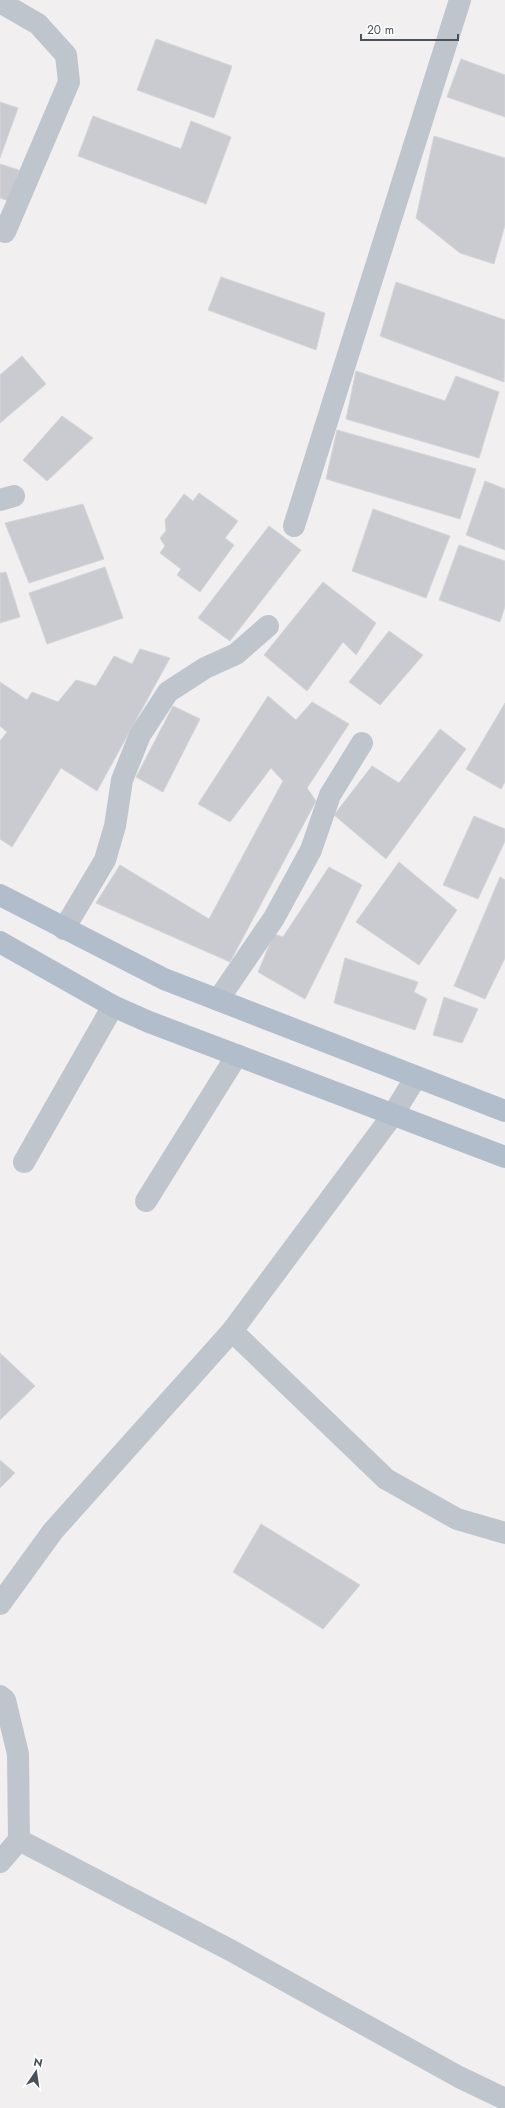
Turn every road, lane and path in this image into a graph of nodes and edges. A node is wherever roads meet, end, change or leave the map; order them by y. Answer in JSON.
{"nodes":[{"id":1,"x":460,"y":0,"type":"edge"},
{"id":2,"x":0,"y":2,"type":"edge"},
{"id":3,"x":5,"y":232,"type":"dead end"},
{"id":4,"x":294,"y":526,"type":"dead end"},
{"id":5,"x":268,"y":626,"type":"dead end"},
{"id":6,"x":362,"y":743,"type":"dead end"},
{"id":7,"x":0,"y":895,"type":"edge"},
{"id":8,"x":64,"y":929,"type":"junction"},
{"id":9,"x":0,"y":942,"type":"edge"},
{"id":10,"x":218,"y":1000,"type":"junction"},
{"id":11,"x":112,"y":1006,"type":"junction"},
{"id":12,"x":237,"y":1055,"type":"junction"},
{"id":13,"x":416,"y":1077,"type":"junction"},
{"id":14,"x":505,"y":1111,"type":"edge"},
{"id":15,"x":392,"y":1116,"type":"junction"},
{"id":16,"x":505,"y":1157,"type":"edge"},
{"id":17,"x":24,"y":1162,"type":"dead end"},
{"id":18,"x":146,"y":1201,"type":"dead end"},
{"id":19,"x":232,"y":1331,"type":"junction"},
{"id":20,"x":505,"y":1533,"type":"edge"},
{"id":21,"x":0,"y":1604,"type":"edge"},
{"id":22,"x":0,"y":1696,"type":"edge"},
{"id":23,"x":19,"y":1840,"type":"junction"},
{"id":24,"x":0,"y":1862,"type":"edge"},
{"id":25,"x":505,"y":2099,"type":"edge"}],
"edges":[{"from":1,"to":4,"type":"street"},
{"from":2,"to":3,"type":"street"},
{"from":5,"to":8,"type":"street"},
{"from":6,"to":10,"type":"street"},
{"from":7,"to":8,"type":"main road"},
{"from":8,"to":10,"type":"main road"},
{"from":9,"to":11,"type":"main road"},
{"from":10,"to":13,"type":"main road"},
{"from":11,"to":12,"type":"main road"},
{"from":11,"to":17,"type":"street"},
{"from":12,"to":15,"type":"main road"},
{"from":12,"to":18,"type":"street"},
{"from":13,"to":14,"type":"main road"},
{"from":13,"to":15,"type":"street"},
{"from":15,"to":16,"type":"main road"},
{"from":15,"to":19,"type":"street"},
{"from":19,"to":20,"type":"street"},
{"from":19,"to":21,"type":"street"},
{"from":22,"to":23,"type":"street"},
{"from":23,"to":24,"type":"street"},
{"from":23,"to":25,"type":"street"}]}
